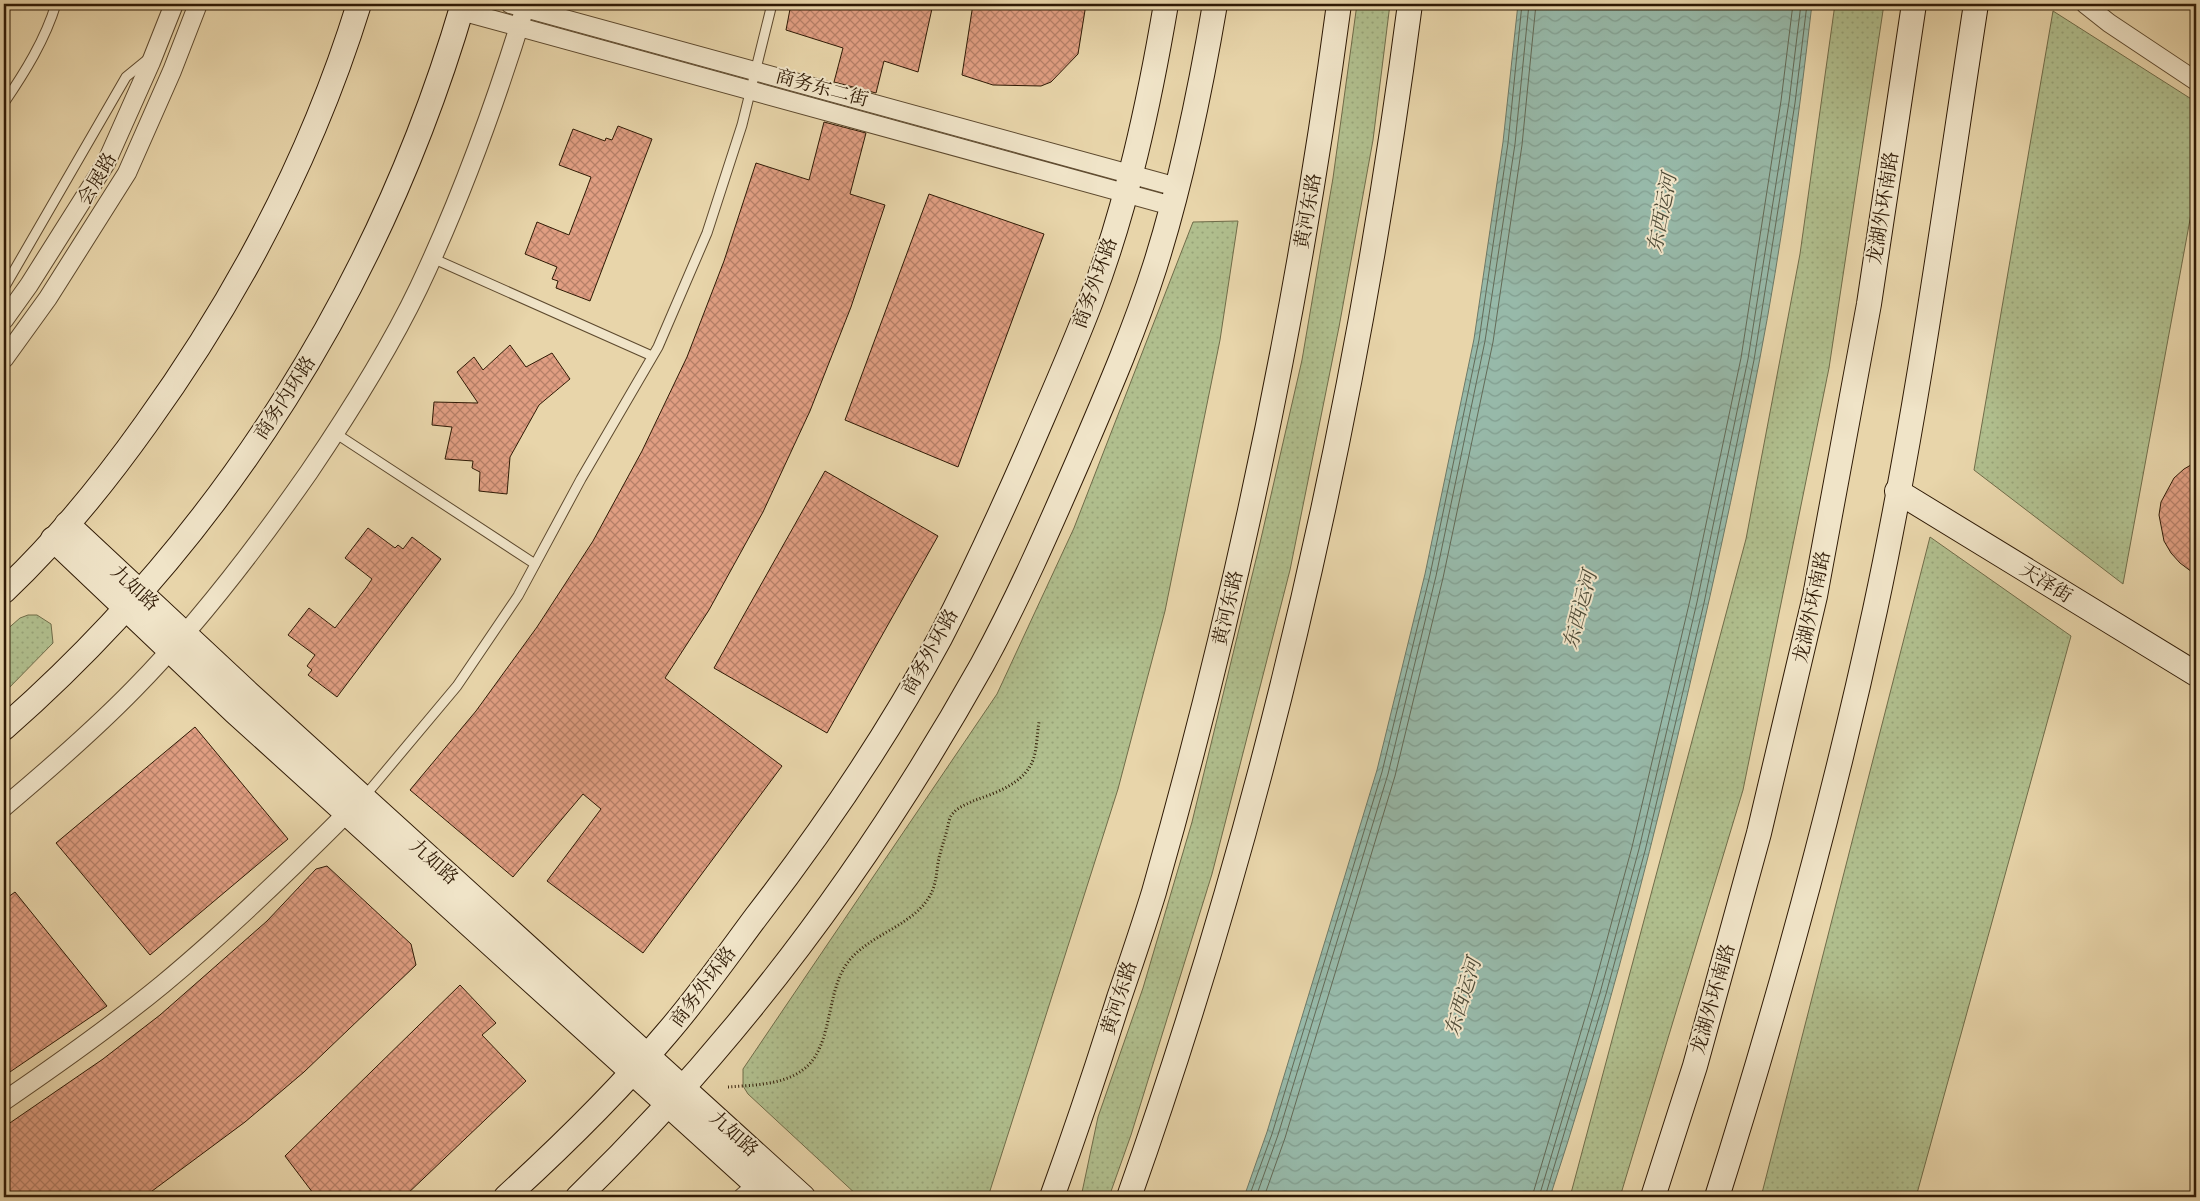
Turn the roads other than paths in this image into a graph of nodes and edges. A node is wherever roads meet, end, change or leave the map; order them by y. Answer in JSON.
{"nodes":[{"id":1,"x":56,"y":4,"type":"edge"},
{"id":2,"x":174,"y":4,"type":"edge"},
{"id":3,"x":198,"y":4,"type":"edge"},
{"id":4,"x":359,"y":4,"type":"edge"},
{"id":5,"x":772,"y":4,"type":"edge"},
{"id":6,"x":1166,"y":4,"type":"edge"},
{"id":7,"x":1215,"y":4,"type":"edge"},
{"id":8,"x":1339,"y":4,"type":"edge"},
{"id":9,"x":1410,"y":4,"type":"edge"},
{"id":10,"x":1914,"y":4,"type":"edge"},
{"id":11,"x":1976,"y":4,"type":"edge"},
{"id":12,"x":2085,"y":4,"type":"edge"},
{"id":13,"x":520,"y":5,"type":"edge"},
{"id":14,"x":462,"y":8,"type":"edge"},
{"id":15,"x":519,"y":27,"type":"junction"},
{"id":16,"x":154,"y":54,"type":"junction"},
{"id":17,"x":756,"y":71,"type":"junction"},
{"id":18,"x":2196,"y":80,"type":"edge"},
{"id":19,"x":751,"y":91,"type":"junction"},
{"id":20,"x":4,"y":104,"type":"edge"},
{"id":21,"x":1127,"y":183,"type":"junction"},
{"id":22,"x":1174,"y":196,"type":"junction"},
{"id":23,"x":432,"y":258,"type":"junction"},
{"id":24,"x":4,"y":288,"type":"edge"},
{"id":25,"x":4,"y":320,"type":"edge"},
{"id":26,"x":652,"y":356,"type":"junction"},
{"id":27,"x":4,"y":359,"type":"edge"},
{"id":28,"x":335,"y":433,"type":"junction"},
{"id":29,"x":1897,"y":491,"type":"junction"},
{"id":30,"x":60,"y":532,"type":"junction"},
{"id":31,"x":535,"y":564,"type":"junction"},
{"id":32,"x":4,"y":590,"type":"edge"},
{"id":33,"x":133,"y":600,"type":"junction"},
{"id":34,"x":177,"y":642,"type":"junction"},
{"id":35,"x":2196,"y":674,"type":"edge"},
{"id":36,"x":4,"y":728,"type":"edge"},
{"id":37,"x":355,"y":805,"type":"junction"},
{"id":38,"x":4,"y":807,"type":"edge"},
{"id":39,"x":640,"y":1063,"type":"junction"},
{"id":40,"x":676,"y":1096,"type":"junction"},
{"id":41,"x":4,"y":1101,"type":"edge"},
{"id":42,"x":762,"y":1190,"type":"edge"},
{"id":43,"x":506,"y":1197,"type":"edge"},
{"id":44,"x":578,"y":1197,"type":"edge"},
{"id":45,"x":736,"y":1197,"type":"edge"},
{"id":46,"x":803,"y":1197,"type":"edge"},
{"id":47,"x":1052,"y":1197,"type":"edge"},
{"id":48,"x":1130,"y":1197,"type":"edge"},
{"id":49,"x":1653,"y":1197,"type":"edge"},
{"id":50,"x":1717,"y":1197,"type":"edge"}],
"edges":[{"from":1,"to":20,"type":"lane"},
{"from":2,"to":16,"type":"street","name":"会展路"},
{"from":3,"to":27,"type":"street","name":"会展路"},
{"from":4,"to":30,"type":"street"},
{"from":5,"to":17,"type":"lane"},
{"from":6,"to":21,"type":"street","name":"商务外环路"},
{"from":7,"to":22,"type":"street"},
{"from":8,"to":47,"type":"street","name":"黄河东路"},
{"from":9,"to":48,"type":"street"},
{"from":10,"to":49,"type":"street","name":"龙湖外环南路"},
{"from":11,"to":29,"type":"street"},
{"from":12,"to":18,"type":"street"},
{"from":13,"to":15,"type":"street"},
{"from":13,"to":17,"type":"street","name":"商务东二街"},
{"from":14,"to":15,"type":"street","name":"商务东二街"},
{"from":14,"to":33,"type":"street","name":"商务内环路"},
{"from":15,"to":19,"type":"street","name":"商务东二街"},
{"from":15,"to":23,"type":"street"},
{"from":16,"to":24,"type":"lane"},
{"from":16,"to":25,"type":"street","name":"会展路"},
{"from":17,"to":19,"type":"lane"},
{"from":17,"to":21,"type":"street","name":"商务东二街"},
{"from":19,"to":21,"type":"street","name":"商务东二街"},
{"from":19,"to":26,"type":"lane"},
{"from":21,"to":22,"type":"street","name":"商务东二街"},
{"from":21,"to":39,"type":"street","name":"商务外环路"},
{"from":22,"to":40,"type":"street"},
{"from":23,"to":26,"type":"lane"},
{"from":23,"to":28,"type":"street"},
{"from":26,"to":31,"type":"lane"},
{"from":28,"to":31,"type":"lane"},
{"from":28,"to":34,"type":"street"},
{"from":29,"to":35,"type":"street","name":"天泽街"},
{"from":29,"to":50,"type":"street"},
{"from":30,"to":32,"type":"street"},
{"from":30,"to":33,"type":"street","name":"九如路"},
{"from":31,"to":37,"type":"lane"},
{"from":33,"to":34,"type":"street","name":"九如路"},
{"from":33,"to":36,"type":"street","name":"商务内环路"},
{"from":34,"to":37,"type":"street","name":"九如路"},
{"from":34,"to":38,"type":"street"},
{"from":37,"to":39,"type":"street","name":"九如路"},
{"from":37,"to":41,"type":"street"},
{"from":39,"to":40,"type":"street","name":"九如路"},
{"from":39,"to":43,"type":"street","name":"商务外环路"},
{"from":40,"to":42,"type":"street","name":"九如路"},
{"from":40,"to":44,"type":"street"},
{"from":40,"to":46,"type":"street","name":"九如路"},
{"from":42,"to":45,"type":"lane"}]}
